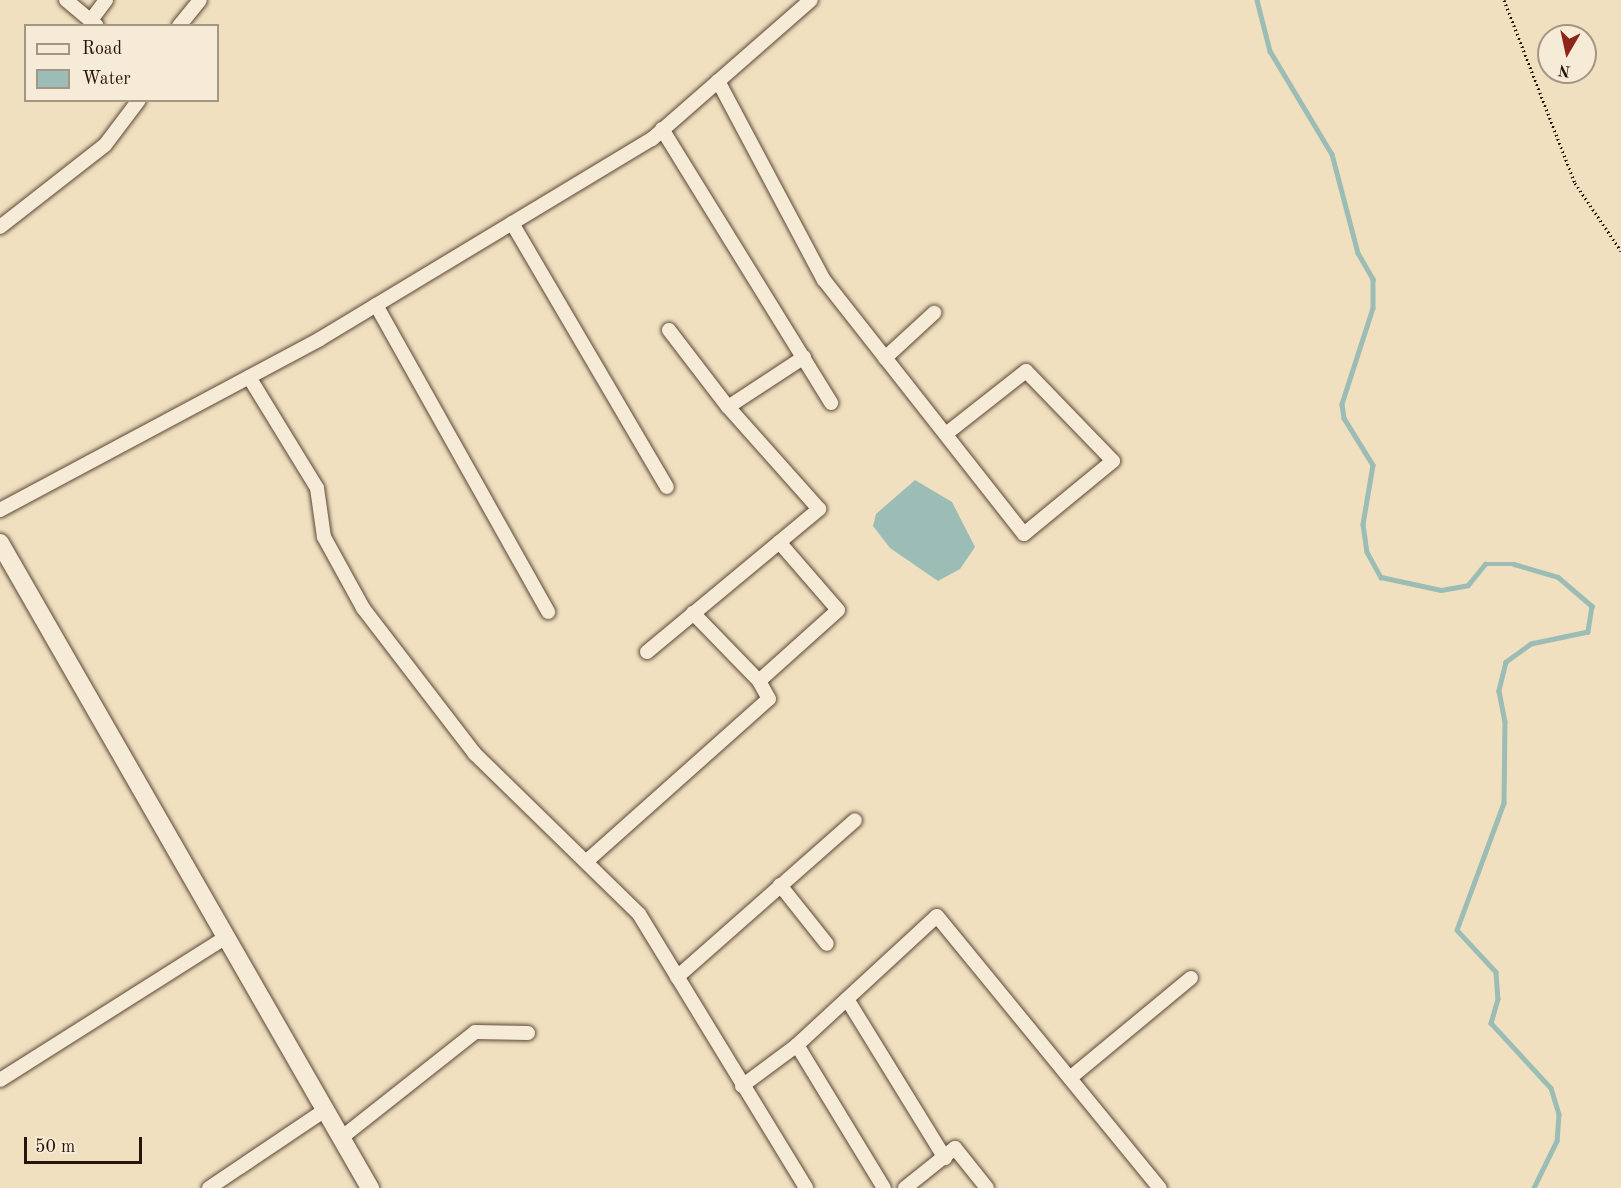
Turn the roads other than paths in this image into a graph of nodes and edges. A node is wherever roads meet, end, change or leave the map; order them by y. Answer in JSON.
{"nodes":[{"id":1,"x":66,"y":0,"type":"edge"},
{"id":2,"x":106,"y":0,"type":"edge"},
{"id":3,"x":200,"y":0,"type":"edge"},
{"id":4,"x":811,"y":0,"type":"edge"},
{"id":5,"x":94,"y":23,"type":"edge"},
{"id":6,"x":181,"y":24,"type":"edge"},
{"id":7,"x":718,"y":81,"type":"junction"},
{"id":8,"x":137,"y":102,"type":"edge"},
{"id":9,"x":662,"y":129,"type":"junction"},
{"id":10,"x":512,"y":223,"type":"junction"},
{"id":11,"x":0,"y":227,"type":"edge"},
{"id":12,"x":376,"y":305,"type":"junction"},
{"id":13,"x":934,"y":313,"type":"dead end"},
{"id":14,"x":669,"y":330,"type":"dead end"},
{"id":15,"x":804,"y":357,"type":"junction"},
{"id":16,"x":885,"y":358,"type":"junction"},
{"id":17,"x":249,"y":377,"type":"junction"},
{"id":18,"x":831,"y":403,"type":"dead end"},
{"id":19,"x":728,"y":407,"type":"junction"},
{"id":20,"x":946,"y":434,"type":"junction"},
{"id":21,"x":668,"y":488,"type":"dead end"},
{"id":22,"x":0,"y":510,"type":"edge"},
{"id":23,"x":779,"y":542,"type":"junction"},
{"id":24,"x":0,"y":543,"type":"edge"},
{"id":25,"x":548,"y":612,"type":"dead end"},
{"id":26,"x":693,"y":613,"type":"junction"},
{"id":27,"x":647,"y":652,"type":"dead end"},
{"id":28,"x":759,"y":681,"type":"junction"},
{"id":29,"x":855,"y":820,"type":"dead end"},
{"id":30,"x":588,"y":860,"type":"junction"},
{"id":31,"x":780,"y":885,"type":"junction"},
{"id":32,"x":225,"y":938,"type":"junction"},
{"id":33,"x":827,"y":944,"type":"dead end"},
{"id":34,"x":677,"y":977,"type":"junction"},
{"id":35,"x":1191,"y":978,"type":"dead end"},
{"id":36,"x":847,"y":999,"type":"junction"},
{"id":37,"x":528,"y":1033,"type":"dead end"},
{"id":38,"x":797,"y":1045,"type":"junction"},
{"id":39,"x":1070,"y":1077,"type":"junction"},
{"id":40,"x":0,"y":1080,"type":"edge"},
{"id":41,"x":742,"y":1086,"type":"junction"},
{"id":42,"x":325,"y":1110,"type":"junction"},
{"id":43,"x":341,"y":1138,"type":"junction"},
{"id":44,"x":945,"y":1158,"type":"junction"},
{"id":45,"x":209,"y":1188,"type":"edge"},
{"id":46,"x":370,"y":1188,"type":"edge"},
{"id":47,"x":806,"y":1188,"type":"edge"},
{"id":48,"x":884,"y":1188,"type":"edge"},
{"id":49,"x":905,"y":1188,"type":"edge"},
{"id":50,"x":987,"y":1188,"type":"edge"},
{"id":51,"x":1160,"y":1188,"type":"edge"}],
"edges":[{"from":1,"to":5,"type":"street"},
{"from":2,"to":5,"type":"street"},
{"from":3,"to":6,"type":"street"},
{"from":4,"to":7,"type":"street"},
{"from":7,"to":9,"type":"street"},
{"from":7,"to":16,"type":"street"},
{"from":8,"to":11,"type":"street"},
{"from":9,"to":10,"type":"street"},
{"from":9,"to":15,"type":"street"},
{"from":10,"to":12,"type":"street"},
{"from":10,"to":21,"type":"street"},
{"from":12,"to":17,"type":"street"},
{"from":12,"to":25,"type":"street"},
{"from":13,"to":16,"type":"street"},
{"from":14,"to":19,"type":"street"},
{"from":15,"to":18,"type":"street"},
{"from":15,"to":19,"type":"street"},
{"from":16,"to":20,"type":"street"},
{"from":17,"to":22,"type":"street"},
{"from":17,"to":30,"type":"street"},
{"from":19,"to":23,"type":"street"},
{"from":20,"to":20,"type":"street"},
{"from":23,"to":26,"type":"street"},
{"from":23,"to":28,"type":"street"},
{"from":24,"to":32,"type":"main road"},
{"from":26,"to":27,"type":"street"},
{"from":26,"to":28,"type":"street"},
{"from":28,"to":30,"type":"street"},
{"from":29,"to":31,"type":"street"},
{"from":30,"to":34,"type":"street"},
{"from":31,"to":33,"type":"street"},
{"from":31,"to":34,"type":"street"},
{"from":32,"to":40,"type":"street"},
{"from":32,"to":42,"type":"main road"},
{"from":34,"to":41,"type":"street"},
{"from":35,"to":39,"type":"street"},
{"from":36,"to":38,"type":"street"},
{"from":36,"to":39,"type":"street"},
{"from":36,"to":44,"type":"street"},
{"from":37,"to":43,"type":"street"},
{"from":38,"to":41,"type":"street"},
{"from":38,"to":48,"type":"street"},
{"from":39,"to":51,"type":"street"},
{"from":41,"to":47,"type":"street"},
{"from":42,"to":43,"type":"main road"},
{"from":42,"to":45,"type":"street"},
{"from":43,"to":46,"type":"main road"},
{"from":44,"to":49,"type":"street"},
{"from":44,"to":50,"type":"street"}]}
